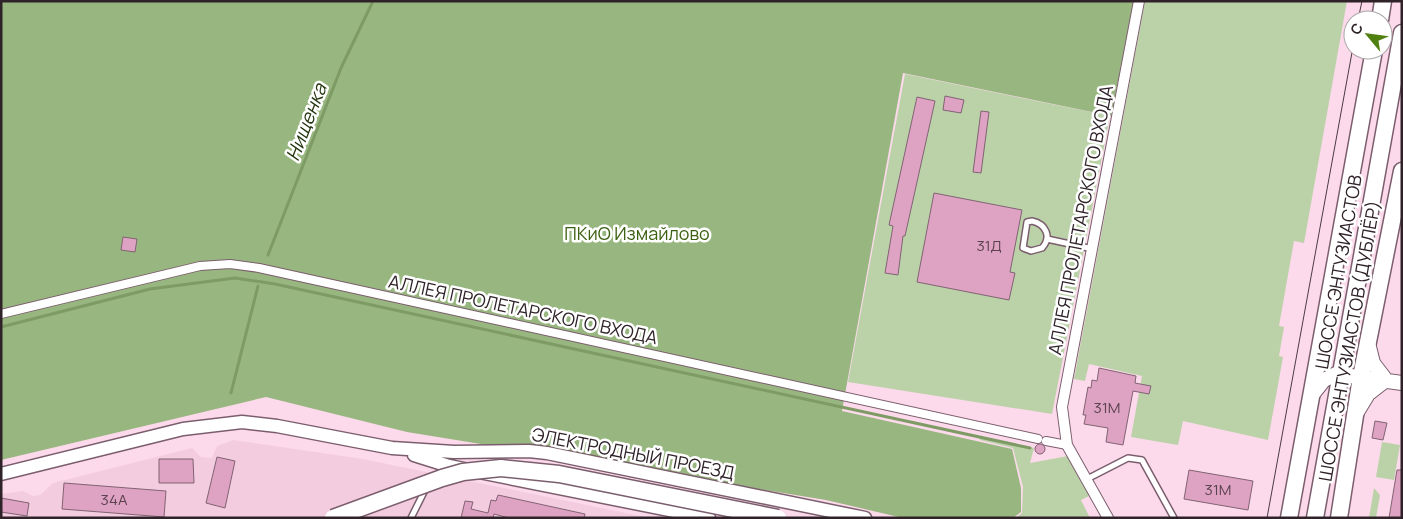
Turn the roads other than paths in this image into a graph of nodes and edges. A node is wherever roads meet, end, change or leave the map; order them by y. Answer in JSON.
{"nodes":[{"id":1,"x":1139,"y":1,"type":"edge"},
{"id":2,"x":1402,"y":33,"type":"edge"},
{"id":3,"x":1372,"y":60,"type":"edge"},
{"id":4,"x":1402,"y":171,"type":"edge"},
{"id":5,"x":1047,"y":240,"type":"junction"},
{"id":6,"x":1092,"y":249,"type":"junction"},
{"id":7,"x":1,"y":314,"type":"edge"},
{"id":8,"x":1367,"y":349,"type":"junction"},
{"id":9,"x":1341,"y":374,"type":"junction"},
{"id":10,"x":1361,"y":377,"type":"junction"},
{"id":11,"x":1386,"y":380,"type":"junction"},
{"id":12,"x":1402,"y":383,"type":"edge"},
{"id":13,"x":1312,"y":395,"type":"junction"},
{"id":14,"x":1355,"y":416,"type":"junction"},
{"id":15,"x":1067,"y":445,"type":"junction"},
{"id":16,"x":392,"y":448,"type":"junction"},
{"id":17,"x":439,"y":463,"type":"junction"},
{"id":18,"x":1,"y":474,"type":"edge"},
{"id":19,"x":1087,"y":479,"type":"junction"},
{"id":20,"x":754,"y":494,"type":"junction"},
{"id":21,"x":333,"y":518,"type":"edge"},
{"id":22,"x":411,"y":518,"type":"edge"},
{"id":23,"x":710,"y":518,"type":"edge"},
{"id":24,"x":763,"y":518,"type":"edge"},
{"id":25,"x":778,"y":518,"type":"edge"},
{"id":26,"x":865,"y":518,"type":"edge"},
{"id":27,"x":1108,"y":518,"type":"edge"},
{"id":28,"x":1174,"y":518,"type":"edge"},
{"id":29,"x":1289,"y":518,"type":"edge"},
{"id":30,"x":1315,"y":518,"type":"edge"},
{"id":31,"x":1339,"y":518,"type":"edge"}],
"edges":[{"from":1,"to":6,"type":"street","name":"АЛЛЕЯ ПРОЛЕТАРСКОГО ВХОДА"},
{"from":2,"to":9,"type":"main road","name":"ШОССЕ ЭНТУЗИАСТОВ"},
{"from":3,"to":13,"type":"main road","name":"ШОССЕ ЭНТУЗИАСТОВ"},
{"from":4,"to":8,"type":"main road","name":"ШОССЕ ЭНТУЗИАСТОВ (ДУБЛЁР)"},
{"from":5,"to":5,"type":"lane"},
{"from":5,"to":6,"type":"lane"},
{"from":6,"to":15,"type":"street","name":"АЛЛЕЯ ПРОЛЕТАРСКОГО ВХОДА"},
{"from":7,"to":15,"type":"street","name":"АЛЛЕЯ ПРОЛЕТАРСКОГО ВХОДА"},
{"from":8,"to":9,"type":"main road"},
{"from":8,"to":10,"type":"main road","name":"ШОССЕ ЭНТУЗИАСТОВ (ДУБЛЁР)"},
{"from":8,"to":11,"type":"main road"},
{"from":9,"to":10,"type":"main road"},
{"from":9,"to":13,"type":"main road"},
{"from":9,"to":30,"type":"main road","name":"ШОССЕ ЭНТУЗИАСТОВ"},
{"from":10,"to":11,"type":"main road"},
{"from":10,"to":14,"type":"main road","name":"ШОССЕ ЭНТУЗИАСТОВ (ДУБЛЁР)"},
{"from":11,"to":12,"type":"main road"},
{"from":11,"to":14,"type":"main road"},
{"from":13,"to":29,"type":"main road","name":"ШОССЕ ЭНТУЗИАСТОВ"},
{"from":14,"to":31,"type":"main road","name":"ШОССЕ ЭНТУЗИАСТОВ (ДУБЛЁР)"},
{"from":15,"to":19,"type":"street","name":"АЛЛЕЯ ПРОЛЕТАРСКОГО ВХОДА"},
{"from":16,"to":17,"type":"street","name":"ЭЛЕКТРОДНЫЙ ПРОЕЗД"},
{"from":16,"to":18,"type":"street","name":"ЭЛЕКТРОДНЫЙ ПРОЕЗД"},
{"from":16,"to":20,"type":"street","name":"ЭЛЕКТРОДНЫЙ ПРОЕЗД"},
{"from":17,"to":22,"type":"lane"},
{"from":17,"to":23,"type":"street","name":"ЭЛЕКТРОДНЫЙ ПРОЕЗД"},
{"from":19,"to":27,"type":"street","name":"АЛЛЕЯ ПРОЛЕТАРСКОГО ВХОДА"},
{"from":19,"to":28,"type":"lane"},
{"from":20,"to":24,"type":"street"},
{"from":20,"to":26,"type":"street","name":"ЭЛЕКТРОДНЫЙ ПРОЕЗД"},
{"from":21,"to":25,"type":"main road","bridge":true}]}
